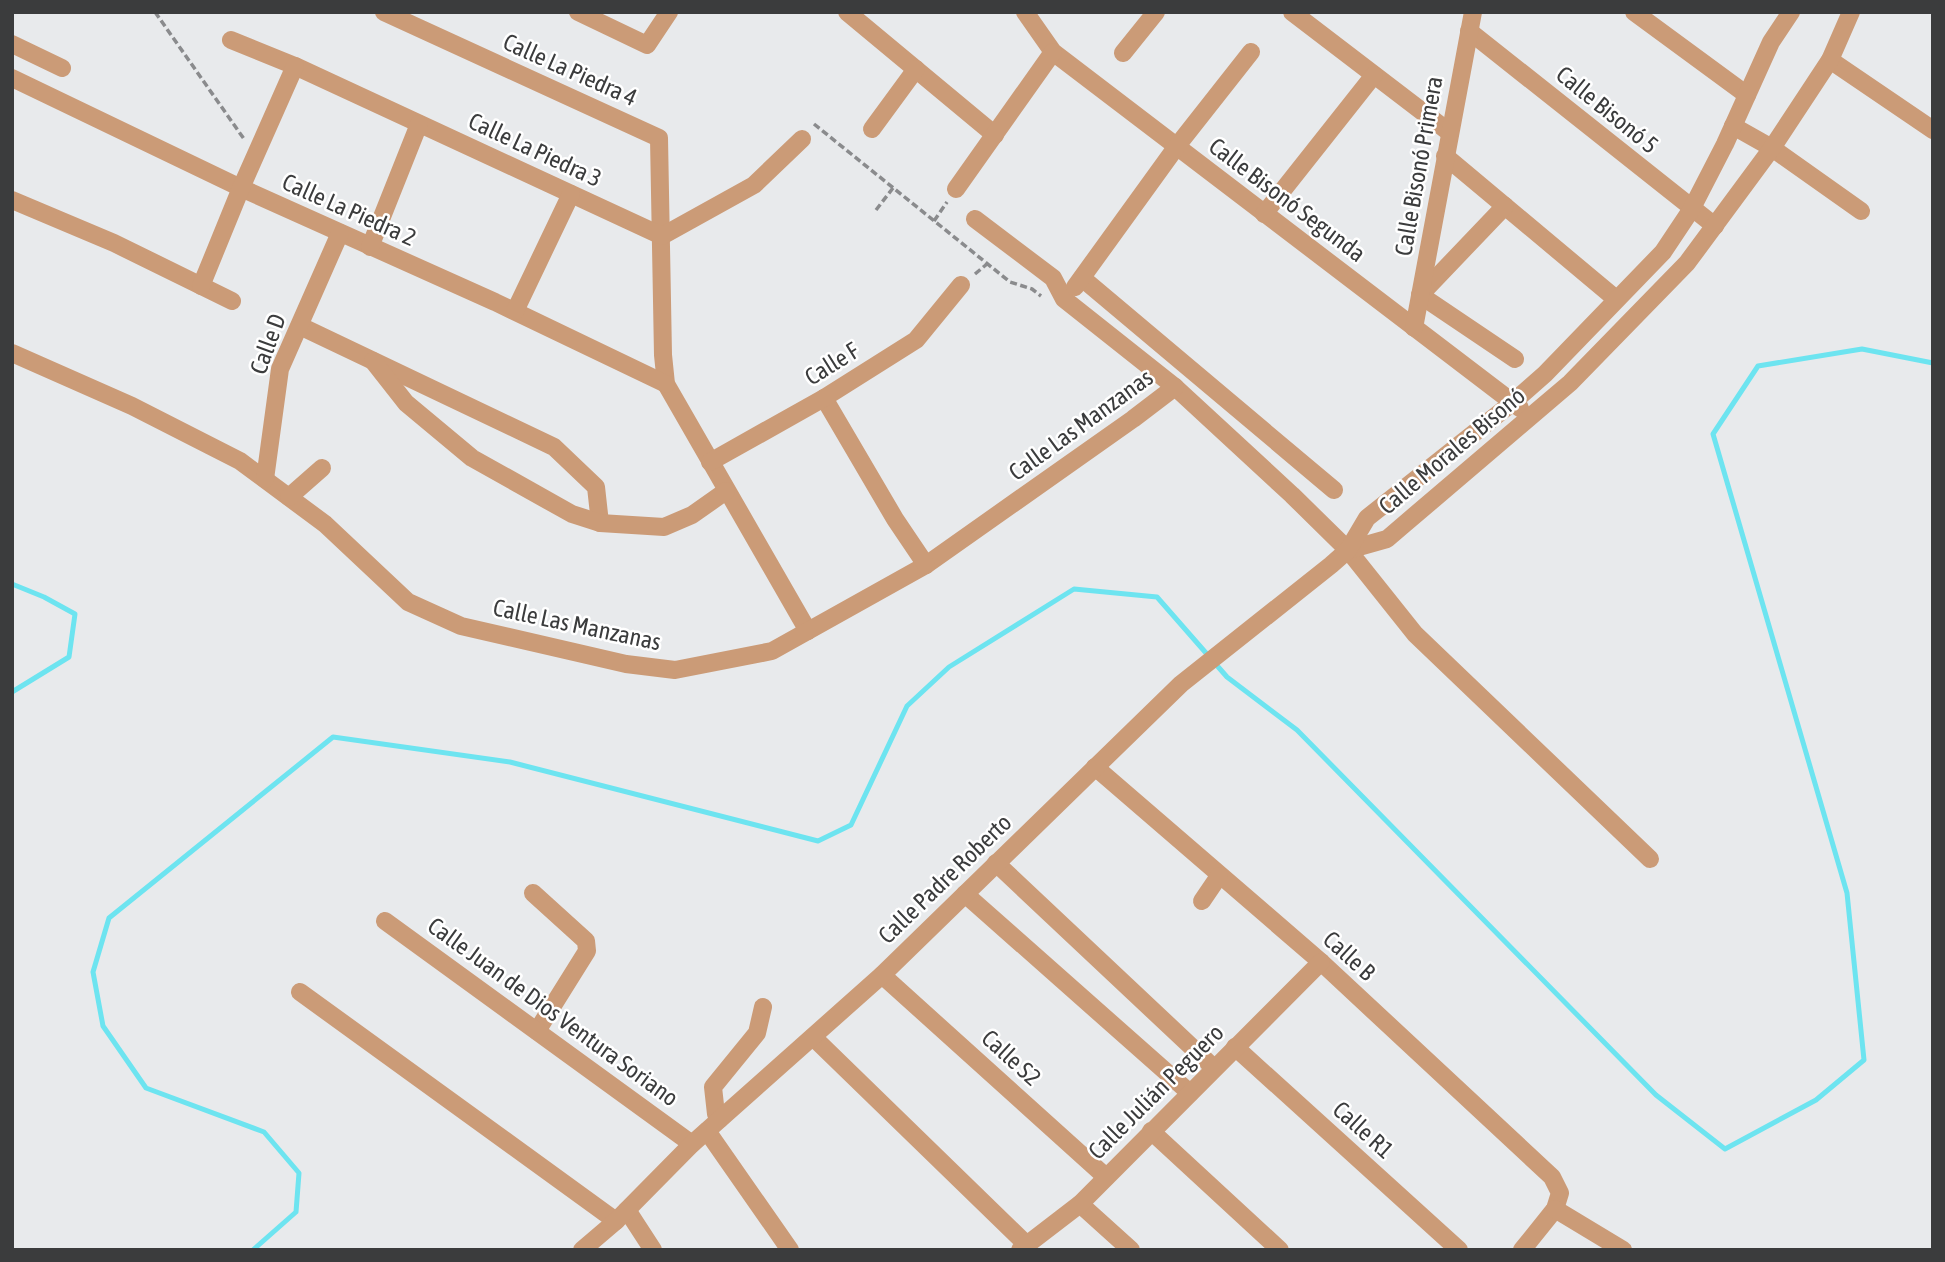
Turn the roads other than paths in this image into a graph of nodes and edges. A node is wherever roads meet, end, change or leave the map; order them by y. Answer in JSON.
{"nodes":[{"id":1,"x":384,"y":12,"type":"edge"},
{"id":2,"x":669,"y":12,"type":"edge"},
{"id":3,"x":847,"y":12,"type":"edge"},
{"id":4,"x":1025,"y":12,"type":"edge"},
{"id":5,"x":1156,"y":12,"type":"edge"},
{"id":6,"x":1292,"y":12,"type":"edge"},
{"id":7,"x":1473,"y":12,"type":"edge"},
{"id":8,"x":1634,"y":12,"type":"edge"},
{"id":9,"x":1791,"y":12,"type":"edge"},
{"id":10,"x":1851,"y":12,"type":"edge"},
{"id":11,"x":580,"y":13,"type":"edge"},
{"id":12,"x":1469,"y":31,"type":"junction"},
{"id":13,"x":231,"y":40,"type":"dead end"},
{"id":14,"x":12,"y":44,"type":"edge"},
{"id":15,"x":1053,"y":52,"type":"junction"},
{"id":16,"x":1251,"y":52,"type":"dead end"},
{"id":17,"x":1123,"y":53,"type":"dead end"},
{"id":18,"x":1830,"y":60,"type":"junction"},
{"id":19,"x":295,"y":66,"type":"junction"},
{"id":20,"x":62,"y":68,"type":"dead end"},
{"id":21,"x":916,"y":69,"type":"junction"},
{"id":22,"x":1374,"y":75,"type":"junction"},
{"id":23,"x":12,"y":78,"type":"edge"},
{"id":24,"x":1747,"y":95,"type":"junction"},
{"id":25,"x":419,"y":124,"type":"junction"},
{"id":26,"x":1732,"y":126,"type":"junction"},
{"id":27,"x":872,"y":130,"type":"dead end"},
{"id":28,"x":1933,"y":130,"type":"edge"},
{"id":29,"x":1449,"y":132,"type":"junction"},
{"id":30,"x":995,"y":135,"type":"junction"},
{"id":31,"x":802,"y":139,"type":"road end"},
{"id":32,"x":1177,"y":146,"type":"junction"},
{"id":33,"x":1772,"y":148,"type":"junction"},
{"id":34,"x":1445,"y":156,"type":"junction"},
{"id":35,"x":241,"y":188,"type":"junction"},
{"id":36,"x":956,"y":189,"type":"road end"},
{"id":37,"x":570,"y":194,"type":"junction"},
{"id":38,"x":12,"y":200,"type":"edge"},
{"id":39,"x":1506,"y":206,"type":"junction"},
{"id":40,"x":1691,"y":210,"type":"junction"},
{"id":41,"x":1861,"y":211,"type":"dead end"},
{"id":42,"x":1264,"y":214,"type":"junction"},
{"id":43,"x":975,"y":219,"type":"dead end"},
{"id":44,"x":1715,"y":226,"type":"junction"},
{"id":45,"x":340,"y":233,"type":"junction"},
{"id":46,"x":662,"y":236,"type":"junction"},
{"id":47,"x":370,"y":247,"type":"junction"},
{"id":48,"x":1082,"y":278,"type":"junction"},
{"id":49,"x":961,"y":285,"type":"dead end"},
{"id":50,"x":201,"y":286,"type":"junction"},
{"id":51,"x":1420,"y":295,"type":"junction"},
{"id":52,"x":1065,"y":299,"type":"junction"},
{"id":53,"x":1616,"y":299,"type":"junction"},
{"id":54,"x":232,"y":301,"type":"dead end"},
{"id":55,"x":514,"y":311,"type":"junction"},
{"id":56,"x":300,"y":326,"type":"junction"},
{"id":57,"x":1414,"y":328,"type":"junction"},
{"id":58,"x":12,"y":353,"type":"edge"},
{"id":59,"x":1515,"y":359,"type":"dead end"},
{"id":60,"x":373,"y":361,"type":"junction"},
{"id":61,"x":666,"y":384,"type":"junction"},
{"id":62,"x":1175,"y":387,"type":"junction"},
{"id":63,"x":824,"y":398,"type":"junction"},
{"id":64,"x":1512,"y":403,"type":"junction"},
{"id":65,"x":1531,"y":416,"type":"junction"},
{"id":66,"x":710,"y":462,"type":"junction"},
{"id":67,"x":323,"y":468,"type":"dead end"},
{"id":68,"x":265,"y":479,"type":"junction"},
{"id":69,"x":1334,"y":490,"type":"dead end"},
{"id":70,"x":726,"y":491,"type":"junction"},
{"id":71,"x":289,"y":497,"type":"junction"},
{"id":72,"x":600,"y":523,"type":"junction"},
{"id":73,"x":1348,"y":550,"type":"junction"},
{"id":74,"x":926,"y":565,"type":"junction"},
{"id":75,"x":808,"y":631,"type":"junction"},
{"id":76,"x":1095,"y":766,"type":"junction"},
{"id":77,"x":1650,"y":859,"type":"dead end"},
{"id":78,"x":996,"y":863,"type":"junction"},
{"id":79,"x":1219,"y":876,"type":"junction"},
{"id":80,"x":533,"y":893,"type":"dead end"},
{"id":81,"x":965,"y":894,"type":"junction"},
{"id":82,"x":1202,"y":901,"type":"dead end"},
{"id":83,"x":385,"y":921,"type":"dead end"},
{"id":84,"x":1321,"y":962,"type":"junction"},
{"id":85,"x":882,"y":975,"type":"junction"},
{"id":86,"x":300,"y":992,"type":"dead end"},
{"id":87,"x":763,"y":1007,"type":"dead end"},
{"id":88,"x":537,"y":1031,"type":"junction"},
{"id":89,"x":813,"y":1037,"type":"junction"},
{"id":90,"x":1235,"y":1048,"type":"junction"},
{"id":91,"x":1214,"y":1068,"type":"junction"},
{"id":92,"x":1190,"y":1093,"type":"junction"},
{"id":93,"x":714,"y":1125,"type":"junction"},
{"id":94,"x":1151,"y":1131,"type":"junction"},
{"id":95,"x":692,"y":1144,"type":"junction"},
{"id":96,"x":1106,"y":1177,"type":"junction"},
{"id":97,"x":1558,"y":1201,"type":"junction"},
{"id":98,"x":1080,"y":1204,"type":"junction"},
{"id":99,"x":621,"y":1215,"type":"junction"},
{"id":100,"x":1023,"y":1247,"type":"edge"},
{"id":101,"x":582,"y":1250,"type":"edge"},
{"id":102,"x":653,"y":1250,"type":"edge"},
{"id":103,"x":789,"y":1250,"type":"edge"},
{"id":104,"x":1131,"y":1250,"type":"edge"},
{"id":105,"x":1280,"y":1250,"type":"edge"},
{"id":106,"x":1458,"y":1250,"type":"edge"},
{"id":107,"x":1522,"y":1250,"type":"edge"},
{"id":108,"x":1623,"y":1250,"type":"edge"}],
"edges":[{"from":1,"to":46,"type":"street","name":"Calle La Piedra 4"},
{"from":2,"to":11,"type":"street"},
{"from":3,"to":21,"type":"street"},
{"from":4,"to":15,"type":"street","name":"Calle Bisonó Segunda"},
{"from":5,"to":17,"type":"street"},
{"from":6,"to":22,"type":"street"},
{"from":7,"to":12,"type":"street","name":"Calle Bisonó Primera"},
{"from":8,"to":24,"type":"street"},
{"from":9,"to":24,"type":"street","name":"Calle Morales Bisonó"},
{"from":10,"to":18,"type":"street","name":"Calle Morales Bisonó"},
{"from":12,"to":29,"type":"street","name":"Calle Bisonó Primera"},
{"from":12,"to":40,"type":"street","name":"Calle Bisonó 5"},
{"from":13,"to":19,"type":"street","name":"Calle La Piedra 3"},
{"from":14,"to":20,"type":"street"},
{"from":15,"to":30,"type":"street"},
{"from":15,"to":32,"type":"street","name":"Calle Bisonó Segunda"},
{"from":16,"to":32,"type":"street"},
{"from":18,"to":28,"type":"street"},
{"from":18,"to":33,"type":"street","name":"Calle Morales Bisonó"},
{"from":19,"to":25,"type":"street","name":"Calle La Piedra 3"},
{"from":19,"to":35,"type":"street"},
{"from":21,"to":27,"type":"street"},
{"from":21,"to":30,"type":"street"},
{"from":22,"to":29,"type":"street"},
{"from":22,"to":42,"type":"street"},
{"from":23,"to":35,"type":"street","name":"Calle La Piedra 2"},
{"from":24,"to":26,"type":"street","name":"Calle Morales Bisonó"},
{"from":25,"to":37,"type":"street","name":"Calle La Piedra 3"},
{"from":25,"to":47,"type":"street"},
{"from":26,"to":33,"type":"street"},
{"from":26,"to":40,"type":"street","name":"Calle Morales Bisonó"},
{"from":29,"to":34,"type":"street","name":"Calle Bisonó Primera"},
{"from":30,"to":36,"type":"street"},
{"from":31,"to":46,"type":"street"},
{"from":32,"to":42,"type":"street","name":"Calle Bisonó Segunda"},
{"from":32,"to":48,"type":"street"},
{"from":33,"to":41,"type":"street"},
{"from":33,"to":44,"type":"street","name":"Calle Morales Bisonó"},
{"from":34,"to":39,"type":"street"},
{"from":34,"to":51,"type":"street","name":"Calle Bisonó Primera"},
{"from":35,"to":45,"type":"street","name":"Calle La Piedra 2"},
{"from":35,"to":50,"type":"street"},
{"from":37,"to":46,"type":"street","name":"Calle La Piedra 3"},
{"from":37,"to":55,"type":"street"},
{"from":38,"to":50,"type":"street"},
{"from":39,"to":51,"type":"street"},
{"from":39,"to":53,"type":"street"},
{"from":40,"to":44,"type":"street","name":"Calle Bisonó 5"},
{"from":40,"to":53,"type":"street","name":"Calle Morales Bisonó"},
{"from":42,"to":57,"type":"street","name":"Calle Bisonó Segunda"},
{"from":43,"to":52,"type":"street"},
{"from":44,"to":65,"type":"street","name":"Calle Morales Bisonó"},
{"from":45,"to":47,"type":"street","name":"Calle La Piedra 2"},
{"from":45,"to":56,"type":"street","name":"Calle D"},
{"from":46,"to":61,"type":"street"},
{"from":47,"to":55,"type":"street","name":"Calle La Piedra 2"},
{"from":48,"to":52,"type":"street"},
{"from":48,"to":69,"type":"street"},
{"from":49,"to":63,"type":"street","name":"Calle F"},
{"from":50,"to":54,"type":"street"},
{"from":51,"to":57,"type":"street","name":"Calle Bisonó Primera"},
{"from":51,"to":59,"type":"street"},
{"from":52,"to":62,"type":"street"},
{"from":53,"to":64,"type":"street","name":"Calle Morales Bisonó"},
{"from":55,"to":61,"type":"street","name":"Calle La Piedra 2"},
{"from":56,"to":60,"type":"street"},
{"from":56,"to":68,"type":"street","name":"Calle D"},
{"from":57,"to":64,"type":"street","name":"Calle Bisonó Segunda"},
{"from":58,"to":68,"type":"street","name":"Calle Las Manzanas"},
{"from":60,"to":72,"type":"street"},
{"from":60,"to":72,"type":"street"},
{"from":61,"to":66,"type":"street"},
{"from":62,"to":73,"type":"street"},
{"from":62,"to":74,"type":"street","name":"Calle Las Manzanas"},
{"from":63,"to":66,"type":"street","name":"Calle F"},
{"from":63,"to":74,"type":"street"},
{"from":64,"to":65,"type":"street","name":"Calle Bisonó Segunda"},
{"from":64,"to":73,"type":"street","name":"Calle Morales Bisonó"},
{"from":65,"to":73,"type":"street","name":"Calle Morales Bisonó"},
{"from":66,"to":70,"type":"street"},
{"from":67,"to":71,"type":"street"},
{"from":68,"to":71,"type":"street","name":"Calle Las Manzanas"},
{"from":70,"to":72,"type":"street"},
{"from":70,"to":75,"type":"street"},
{"from":71,"to":75,"type":"street","name":"Calle Las Manzanas"},
{"from":73,"to":76,"type":"street","name":"Calle Padre Roberto"},
{"from":73,"to":77,"type":"street"},
{"from":74,"to":75,"type":"street","name":"Calle Las Manzanas"},
{"from":76,"to":78,"type":"street","name":"Calle Padre Roberto"},
{"from":76,"to":79,"type":"street","name":"Calle B"},
{"from":78,"to":81,"type":"street","name":"Calle Padre Roberto"},
{"from":78,"to":91,"type":"street"},
{"from":79,"to":82,"type":"street"},
{"from":79,"to":84,"type":"street","name":"Calle B"},
{"from":80,"to":88,"type":"street"},
{"from":81,"to":85,"type":"street","name":"Calle Padre Roberto"},
{"from":81,"to":92,"type":"street"},
{"from":83,"to":88,"type":"street","name":"Calle Juan de Dios Ventura Soriano"},
{"from":84,"to":90,"type":"street","name":"Calle Julián Peguero"},
{"from":84,"to":97,"type":"street","name":"Calle B"},
{"from":85,"to":89,"type":"street","name":"Calle Padre Roberto"},
{"from":85,"to":96,"type":"street","name":"Calle S2"},
{"from":86,"to":99,"type":"street"},
{"from":87,"to":93,"type":"street"},
{"from":88,"to":95,"type":"street","name":"Calle Juan de Dios Ventura Soriano"},
{"from":89,"to":93,"type":"street","name":"Calle Padre Roberto"},
{"from":89,"to":100,"type":"street"},
{"from":90,"to":91,"type":"street","name":"Calle Julián Peguero"},
{"from":90,"to":106,"type":"street","name":"Calle R1"},
{"from":91,"to":92,"type":"street","name":"Calle Julián Peguero"},
{"from":92,"to":94,"type":"street","name":"Calle Julián Peguero"},
{"from":93,"to":95,"type":"street","name":"Calle Padre Roberto"},
{"from":93,"to":103,"type":"street"},
{"from":94,"to":96,"type":"street","name":"Calle Julián Peguero"},
{"from":94,"to":105,"type":"street"},
{"from":95,"to":99,"type":"street","name":"Calle Padre Roberto"},
{"from":96,"to":98,"type":"street","name":"Calle Julián Peguero"},
{"from":97,"to":107,"type":"street"},
{"from":97,"to":108,"type":"street"},
{"from":98,"to":100,"type":"street","name":"Calle Julián Peguero"},
{"from":98,"to":104,"type":"street"},
{"from":99,"to":101,"type":"street","name":"Calle Padre Roberto"},
{"from":99,"to":102,"type":"street"}]}
